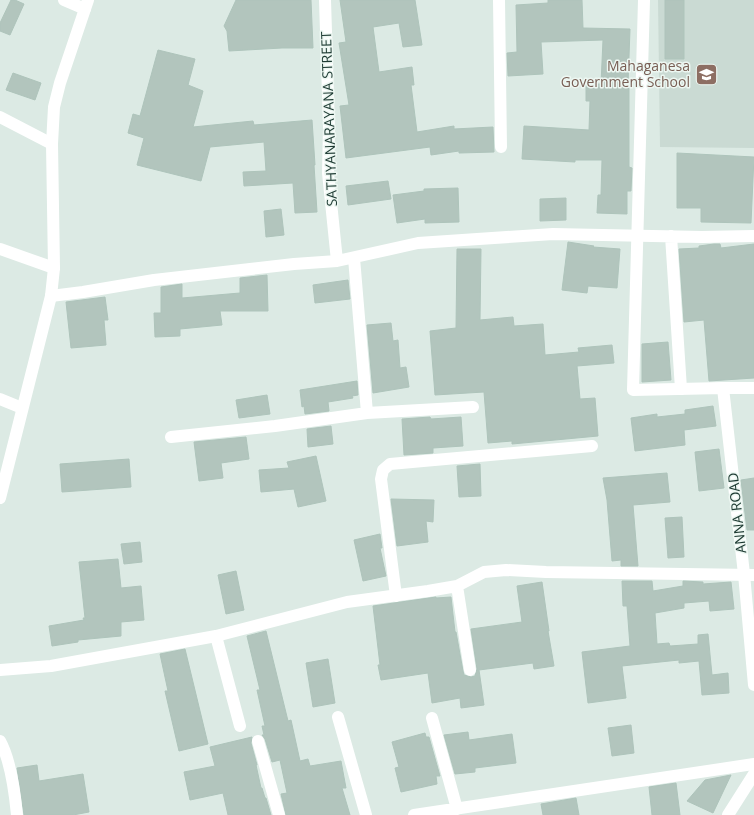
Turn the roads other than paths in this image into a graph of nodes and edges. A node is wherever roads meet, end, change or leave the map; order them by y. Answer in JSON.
{"nodes":[{"id":1,"x":64,"y":0,"type":"edge"},
{"id":2,"x":325,"y":0,"type":"edge"},
{"id":3,"x":499,"y":0,"type":"edge"},
{"id":4,"x":644,"y":0,"type":"edge"},
{"id":5,"x":87,"y":5,"type":"edge"},
{"id":6,"x":0,"y":117,"type":"edge"},
{"id":7,"x":52,"y":144,"type":"junction"},
{"id":8,"x":501,"y":147,"type":"dead end"},
{"id":9,"x":638,"y":236,"type":"junction"},
{"id":10,"x":671,"y":236,"type":"junction"},
{"id":11,"x":754,"y":236,"type":"edge"},
{"id":12,"x":0,"y":248,"type":"edge"},
{"id":13,"x":354,"y":258,"type":"junction"},
{"id":14,"x":337,"y":261,"type":"junction"},
{"id":15,"x":54,"y":268,"type":"junction"},
{"id":16,"x":51,"y":296,"type":"junction"},
{"id":17,"x":681,"y":388,"type":"junction"},
{"id":18,"x":723,"y":388,"type":"junction"},
{"id":19,"x":754,"y":388,"type":"edge"},
{"id":20,"x":0,"y":399,"type":"edge"},
{"id":21,"x":473,"y":407,"type":"dead end"},
{"id":22,"x":22,"y":408,"type":"junction"},
{"id":23,"x":366,"y":412,"type":"junction"},
{"id":24,"x":171,"y":437,"type":"dead end"},
{"id":25,"x":592,"y":446,"type":"dead end"},
{"id":26,"x":0,"y":498,"type":"edge"},
{"id":27,"x":749,"y":575,"type":"edge"},
{"id":28,"x":457,"y":586,"type":"junction"},
{"id":29,"x":396,"y":596,"type":"junction"},
{"id":30,"x":216,"y":636,"type":"junction"},
{"id":31,"x":0,"y":670,"type":"edge"},
{"id":32,"x":470,"y":670,"type":"dead end"},
{"id":33,"x":754,"y":685,"type":"edge"},
{"id":34,"x":338,"y":717,"type":"dead end"},
{"id":35,"x":432,"y":718,"type":"dead end"},
{"id":36,"x":240,"y":726,"type":"dead end"},
{"id":37,"x":0,"y":741,"type":"edge"},
{"id":38,"x":258,"y":741,"type":"dead end"},
{"id":39,"x":754,"y":764,"type":"edge"},
{"id":40,"x":754,"y":774,"type":"edge"},
{"id":41,"x":456,"y":809,"type":"junction"},
{"id":42,"x":17,"y":815,"type":"edge"},
{"id":43,"x":279,"y":815,"type":"edge"},
{"id":44,"x":366,"y":815,"type":"edge"},
{"id":45,"x":414,"y":815,"type":"edge"},
{"id":46,"x":728,"y":815,"type":"edge"}],
"edges":[{"from":1,"to":5,"type":"street"},
{"from":2,"to":14,"type":"street","name":"SATHYANARAYANA STREET"},
{"from":3,"to":8,"type":"street"},
{"from":4,"to":9,"type":"street"},
{"from":5,"to":7,"type":"street"},
{"from":6,"to":7,"type":"street"},
{"from":7,"to":15,"type":"street"},
{"from":9,"to":10,"type":"street"},
{"from":9,"to":13,"type":"street"},
{"from":9,"to":17,"type":"street"},
{"from":10,"to":11,"type":"street"},
{"from":10,"to":17,"type":"street"},
{"from":12,"to":15,"type":"street"},
{"from":13,"to":14,"type":"street"},
{"from":13,"to":23,"type":"street"},
{"from":14,"to":16,"type":"street"},
{"from":15,"to":16,"type":"street"},
{"from":16,"to":22,"type":"street"},
{"from":17,"to":18,"type":"street"},
{"from":18,"to":19,"type":"street"},
{"from":18,"to":27,"type":"street","name":"ANNA ROAD"},
{"from":20,"to":22,"type":"street"},
{"from":21,"to":23,"type":"street"},
{"from":22,"to":26,"type":"street"},
{"from":23,"to":24,"type":"street"},
{"from":25,"to":29,"type":"street"},
{"from":27,"to":28,"type":"street"},
{"from":27,"to":33,"type":"street","name":"ANNA ROAD"},
{"from":28,"to":29,"type":"street"},
{"from":28,"to":32,"type":"street"},
{"from":29,"to":30,"type":"street"},
{"from":30,"to":31,"type":"street"},
{"from":30,"to":36,"type":"street"},
{"from":34,"to":44,"type":"street"},
{"from":35,"to":41,"type":"street"},
{"from":37,"to":42,"type":"street"},
{"from":38,"to":43,"type":"street"},
{"from":39,"to":41,"type":"street"},
{"from":40,"to":46,"type":"street"},
{"from":41,"to":45,"type":"street"}]}
